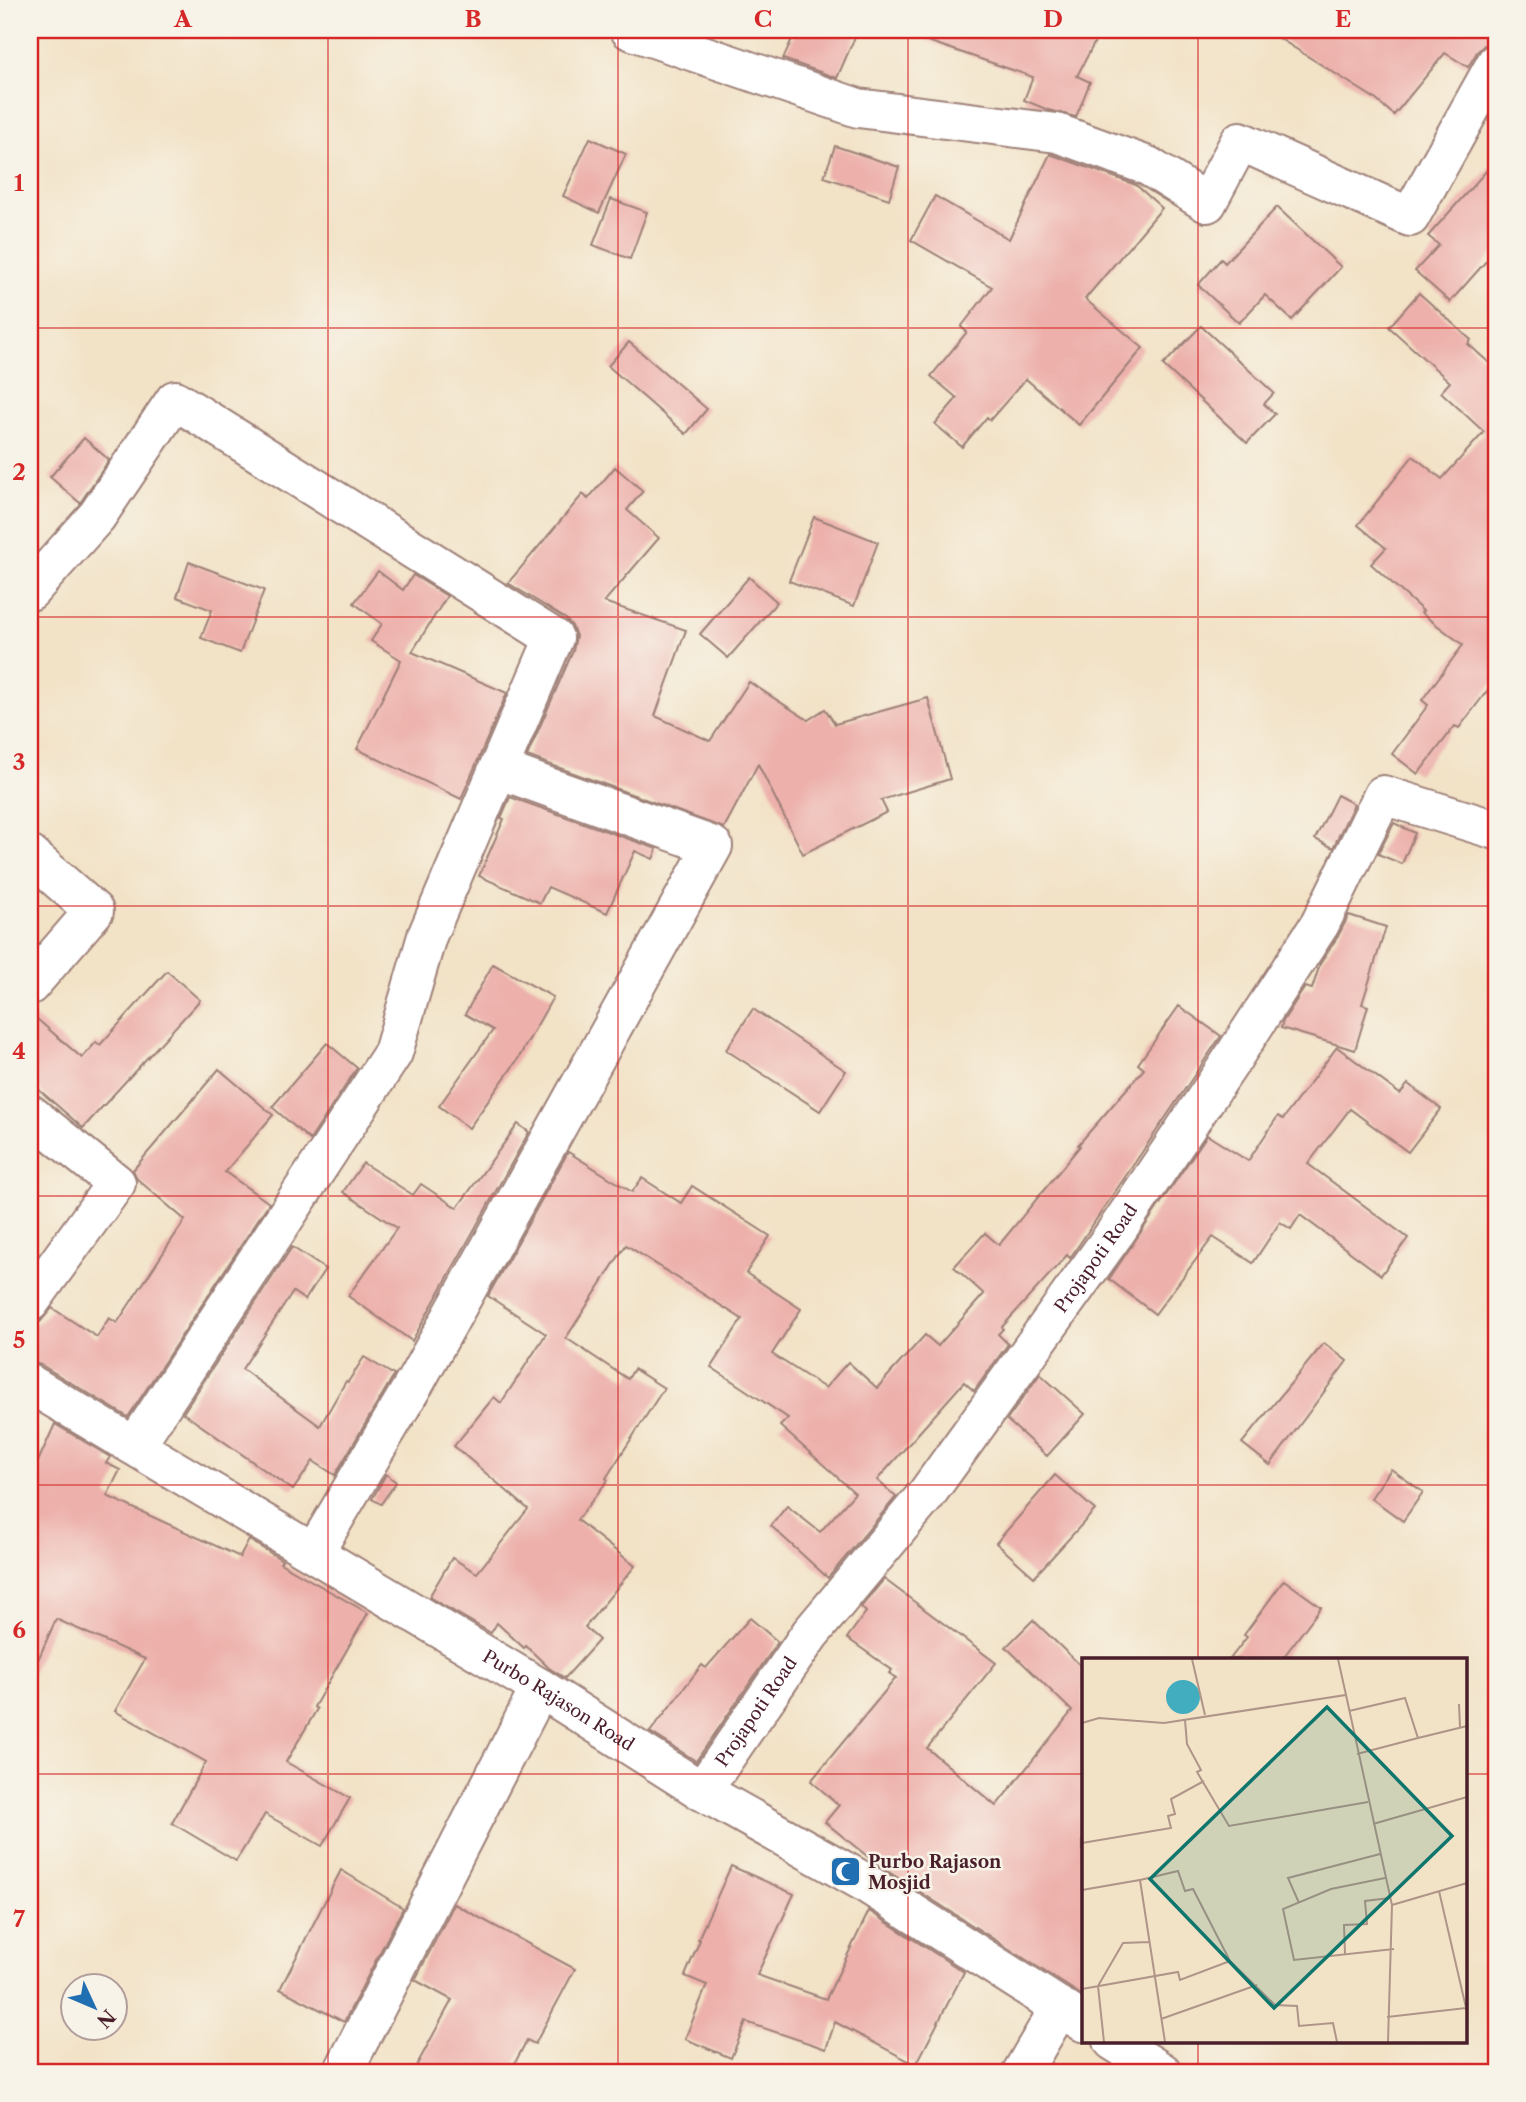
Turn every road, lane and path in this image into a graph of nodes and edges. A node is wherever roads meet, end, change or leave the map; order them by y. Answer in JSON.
{"nodes":[{"id":1,"x":630,"y":30,"type":"edge"},
{"id":2,"x":1496,"y":63,"type":"edge"},
{"id":3,"x":30,"y":591,"type":"edge"},
{"id":4,"x":498,"y":769,"type":"junction"},
{"id":5,"x":1496,"y":830,"type":"edge"},
{"id":6,"x":30,"y":855,"type":"edge"},
{"id":7,"x":30,"y":985,"type":"edge"},
{"id":8,"x":30,"y":1114,"type":"edge"},
{"id":9,"x":30,"y":1302,"type":"edge"},
{"id":10,"x":30,"y":1384,"type":"edge"},
{"id":11,"x":135,"y":1446,"type":"junction"},
{"id":12,"x":314,"y":1553,"type":"junction"},
{"id":13,"x":540,"y":1688,"type":"junction"},
{"id":14,"x":702,"y":1791,"type":"junction"},
{"id":15,"x":1072,"y":2014,"type":"edge"},
{"id":16,"x":1115,"y":2042,"type":"edge"},
{"id":17,"x":343,"y":2072,"type":"edge"},
{"id":18,"x":1022,"y":2072,"type":"edge"},
{"id":19,"x":1162,"y":2072,"type":"edge"}],
"edges":[{"from":1,"to":2,"type":"street"},
{"from":3,"to":4,"type":"street"},
{"from":4,"to":11,"type":"street"},
{"from":4,"to":12,"type":"street"},
{"from":5,"to":14,"type":"street","name":"Projapoti Road"},
{"from":6,"to":7,"type":"street"},
{"from":8,"to":9,"type":"street"},
{"from":10,"to":11,"type":"street","name":"Purbo Rajason Road"},
{"from":11,"to":12,"type":"street","name":"Purbo Rajason Road"},
{"from":12,"to":13,"type":"street","name":"Purbo Rajason Road"},
{"from":13,"to":14,"type":"street","name":"Purbo Rajason Road"},
{"from":13,"to":17,"type":"street"},
{"from":14,"to":15,"type":"street","name":"Purbo Rajason Road"},
{"from":15,"to":18,"type":"street"},
{"from":16,"to":19,"type":"street"}]}
